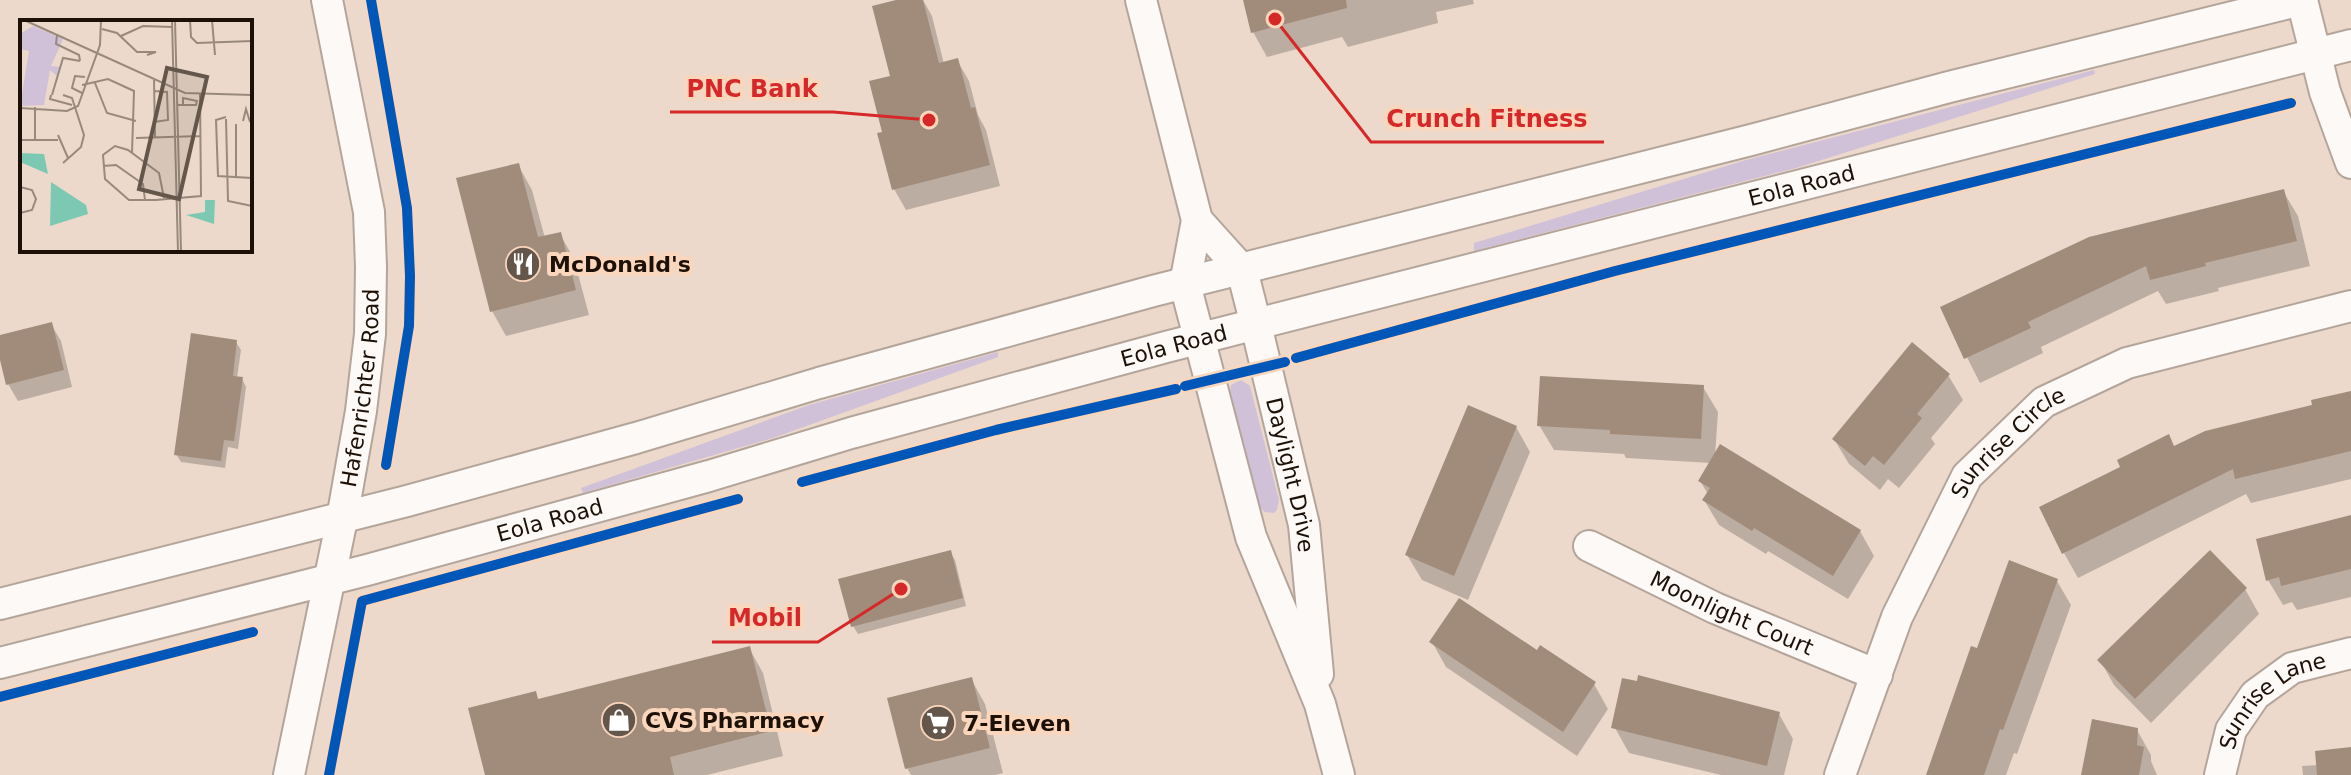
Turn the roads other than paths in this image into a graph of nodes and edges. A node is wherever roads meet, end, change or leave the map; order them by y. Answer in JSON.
{"nodes":[{"id":1,"x":327,"y":0,"type":"edge"},
{"id":2,"x":1141,"y":0,"type":"edge"},
{"id":3,"x":2302,"y":0,"type":"edge"},
{"id":4,"x":2351,"y":45,"type":"edge"},
{"id":5,"x":2314,"y":54,"type":"junction"},
{"id":6,"x":2351,"y":163,"type":"edge"},
{"id":7,"x":1197,"y":220,"type":"junction"},
{"id":8,"x":1242,"y":270,"type":"junction"},
{"id":9,"x":1185,"y":284,"type":"junction"},
{"id":10,"x":2351,"y":306,"type":"edge"},
{"id":11,"x":1256,"y":325,"type":"junction"},
{"id":12,"x":1199,"y":339,"type":"junction"},
{"id":13,"x":342,"y":519,"type":"junction"},
{"id":14,"x":1589,"y":546,"type":"dead end"},
{"id":15,"x":328,"y":580,"type":"junction"},
{"id":16,"x":0,"y":604,"type":"edge"},
{"id":17,"x":2351,"y":653,"type":"edge"},
{"id":18,"x":0,"y":663,"type":"edge"},
{"id":19,"x":1877,"y":675,"type":"junction"},
{"id":20,"x":1320,"y":704,"type":"junction"},
{"id":21,"x":289,"y":775,"type":"edge"},
{"id":22,"x":1339,"y":775,"type":"edge"},
{"id":23,"x":1840,"y":775,"type":"edge"},
{"id":24,"x":2220,"y":775,"type":"edge"}],
"edges":[{"from":1,"to":13,"type":"street","name":"Hafenrichter Road"},
{"from":2,"to":7,"type":"street","name":"Daylight Drive"},
{"from":3,"to":5,"type":"street"},
{"from":3,"to":8,"type":"street"},
{"from":4,"to":5,"type":"street","name":"Eola Road"},
{"from":5,"to":6,"type":"street"},
{"from":5,"to":11,"type":"street","name":"Eola Road"},
{"from":7,"to":8,"type":"street","name":"Daylight Drive"},
{"from":7,"to":9,"type":"street","name":"Daylight Drive"},
{"from":8,"to":9,"type":"street"},
{"from":8,"to":11,"type":"street","name":"Daylight Drive"},
{"from":9,"to":12,"type":"street","name":"Daylight Drive"},
{"from":9,"to":13,"type":"street"},
{"from":10,"to":19,"type":"street","name":"Sunrise Circle"},
{"from":11,"to":12,"type":"street","name":"Eola Road"},
{"from":11,"to":20,"type":"street","name":"Daylight Drive"},
{"from":12,"to":15,"type":"street","name":"Eola Road"},
{"from":12,"to":20,"type":"street","name":"Daylight Drive"},
{"from":13,"to":15,"type":"street","name":"Hafenrichter Road"},
{"from":13,"to":16,"type":"street"},
{"from":14,"to":19,"type":"street","name":"Moonlight Court"},
{"from":15,"to":18,"type":"street","name":"Eola Road"},
{"from":15,"to":21,"type":"street","name":"Hafenrichter Road"},
{"from":17,"to":24,"type":"street","name":"Sunrise Lane"},
{"from":19,"to":23,"type":"street","name":"Sunrise Circle"},
{"from":20,"to":22,"type":"street","name":"Daylight Drive"}]}
